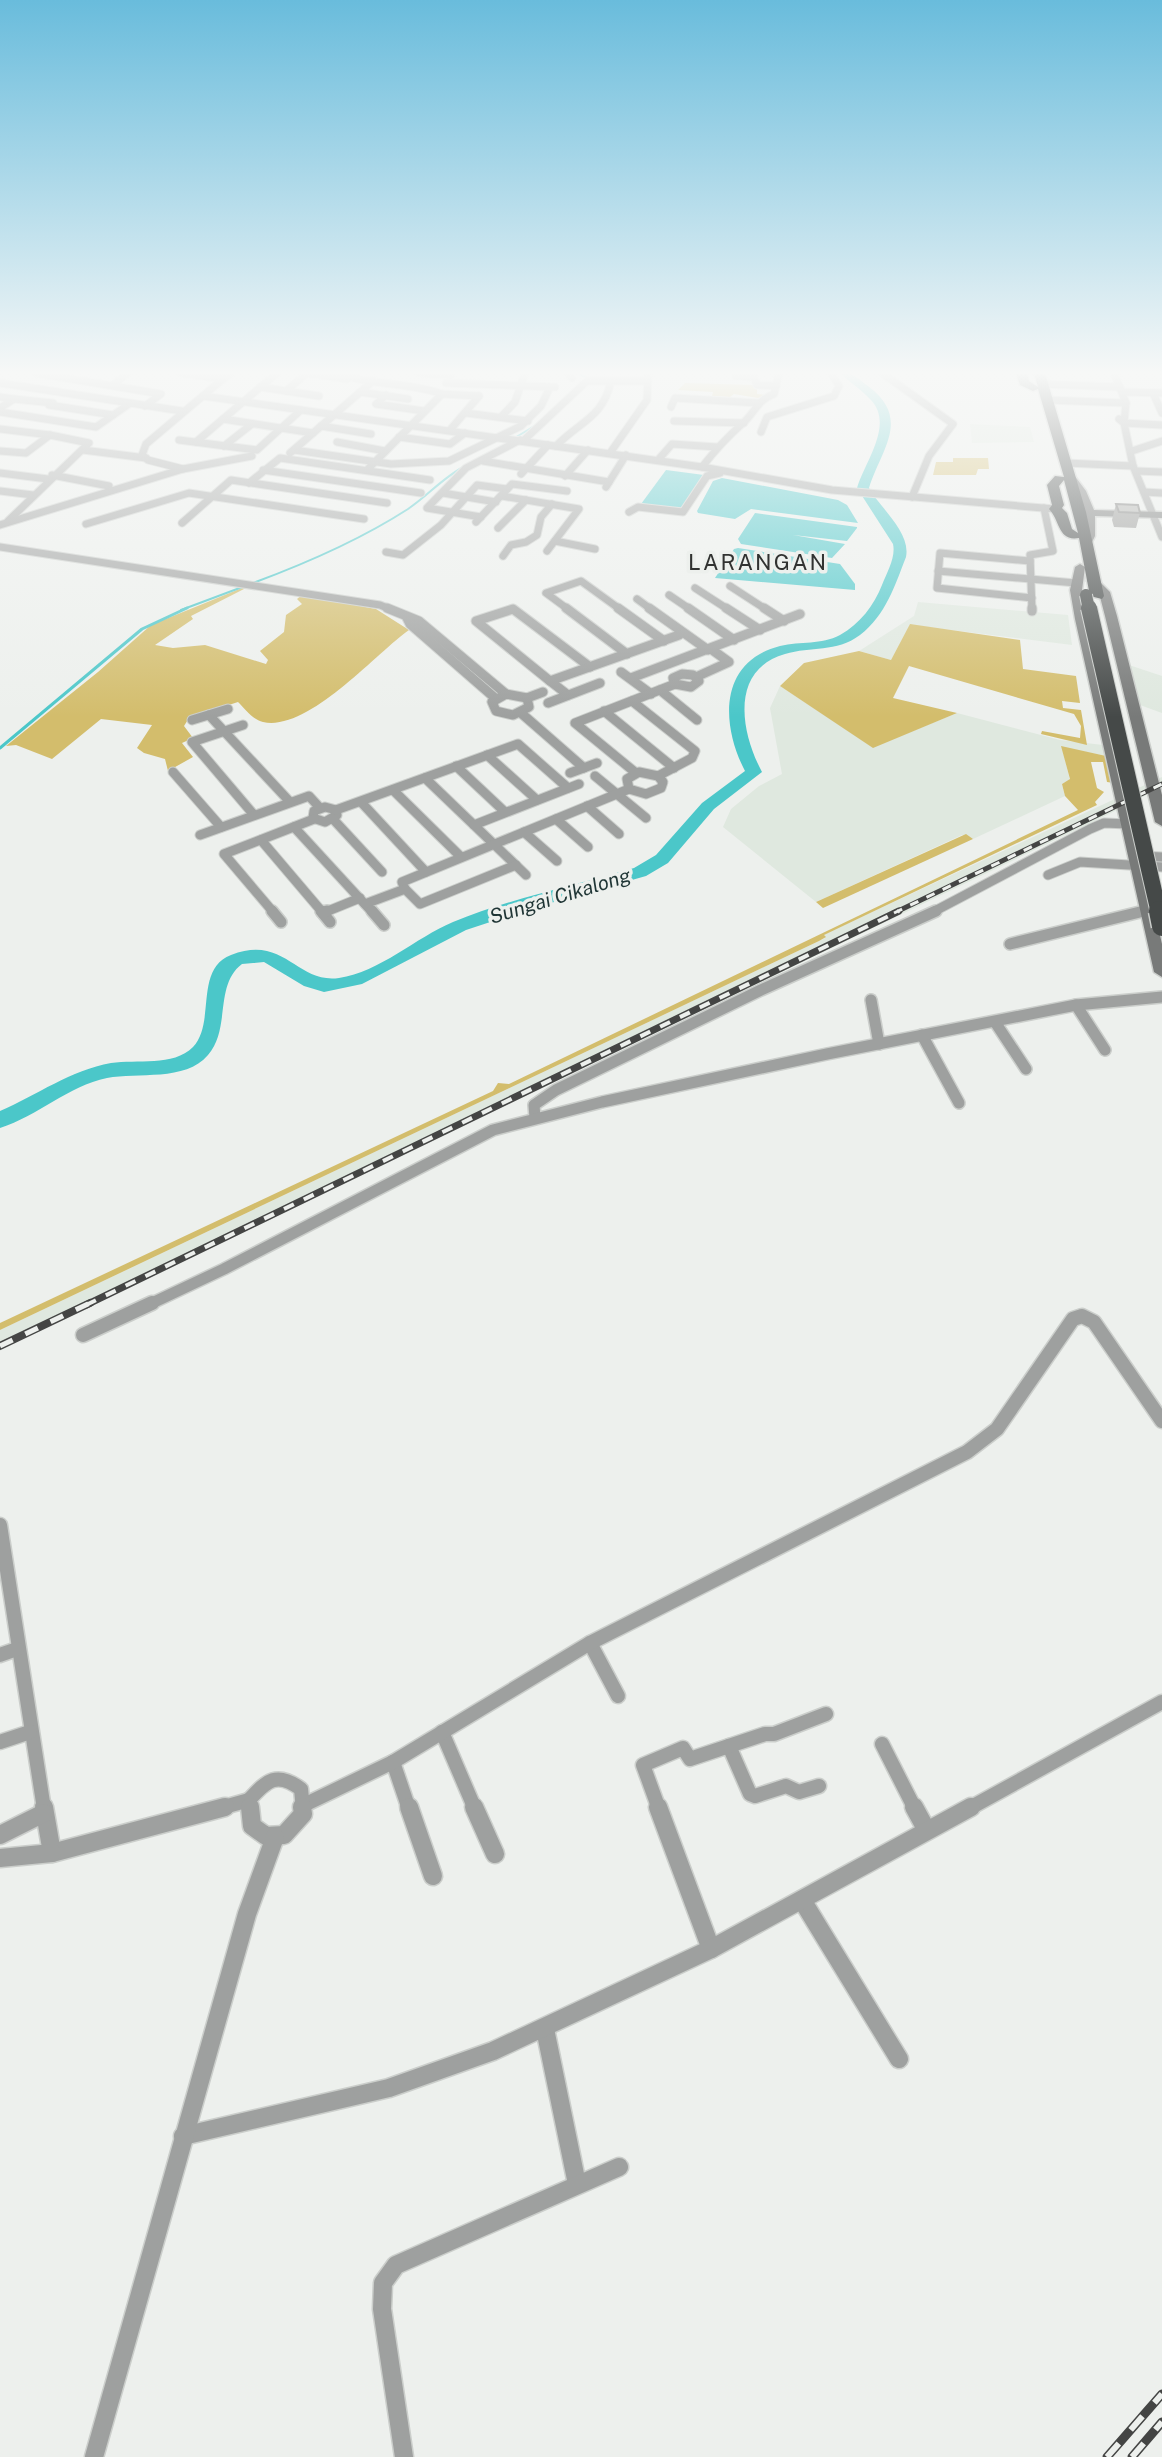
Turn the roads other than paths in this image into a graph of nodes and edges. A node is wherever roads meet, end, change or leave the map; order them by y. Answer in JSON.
{"nodes":[{"id":1,"x":40,"y":488,"type":"edge"},
{"id":2,"x":128,"y":488,"type":"edge"},
{"id":3,"x":146,"y":488,"type":"edge"},
{"id":4,"x":220,"y":488,"type":"edge"},
{"id":5,"x":286,"y":488,"type":"edge"},
{"id":6,"x":321,"y":488,"type":"edge"},
{"id":7,"x":363,"y":488,"type":"edge"},
{"id":8,"x":384,"y":488,"type":"edge"},
{"id":9,"x":448,"y":488,"type":"edge"},
{"id":10,"x":476,"y":488,"type":"edge"},
{"id":11,"x":487,"y":488,"type":"edge"},
{"id":12,"x":509,"y":488,"type":"edge"},
{"id":13,"x":569,"y":488,"type":"junction"},
{"id":14,"x":604,"y":488,"type":"edge"},
{"id":15,"x":700,"y":488,"type":"edge"},
{"id":16,"x":826,"y":488,"type":"edge"},
{"id":17,"x":916,"y":488,"type":"edge"},
{"id":18,"x":1054,"y":488,"type":"edge"},
{"id":19,"x":1066,"y":488,"type":"edge"},
{"id":20,"x":1068,"y":488,"type":"edge"},
{"id":21,"x":1081,"y":488,"type":"edge"},
{"id":22,"x":1142,"y":488,"type":"edge"},
{"id":23,"x":0,"y":491,"type":"edge"},
{"id":24,"x":1144,"y":492,"type":"junction"},
{"id":25,"x":316,"y":493,"type":"junction"},
{"id":26,"x":421,"y":493,"type":"dead end"},
{"id":27,"x":443,"y":493,"type":"junction"},
{"id":28,"x":504,"y":493,"type":"junction"},
{"id":29,"x":1162,"y":493,"type":"edge"},
{"id":30,"x":33,"y":495,"type":"junction"},
{"id":31,"x":211,"y":496,"type":"junction"},
{"id":32,"x":467,"y":496,"type":"junction"},
{"id":33,"x":912,"y":497,"type":"junction"},
{"id":34,"x":353,"y":498,"type":"junction"},
{"id":35,"x":526,"y":500,"type":"junction"},
{"id":36,"x":162,"y":501,"type":"junction"},
{"id":37,"x":387,"y":503,"type":"dead end"},
{"id":38,"x":555,"y":504,"type":"junction"},
{"id":39,"x":1050,"y":509,"type":"junction"},
{"id":40,"x":299,"y":510,"type":"junction"},
{"id":41,"x":629,"y":512,"type":"dead end"},
{"id":42,"x":452,"y":513,"type":"junction"},
{"id":43,"x":1089,"y":513,"type":"junction"},
{"id":44,"x":1158,"y":515,"type":"edge"},
{"id":45,"x":364,"y":519,"type":"dead end"},
{"id":46,"x":4,"y":523,"type":"edge"},
{"id":47,"x":182,"y":523,"type":"dead end"},
{"id":48,"x":86,"y":524,"type":"dead end"},
{"id":49,"x":498,"y":528,"type":"dead end"},
{"id":50,"x":1074,"y":536,"type":"junction"},
{"id":51,"x":1162,"y":537,"type":"edge"},
{"id":52,"x":555,"y":541,"type":"junction"},
{"id":53,"x":1086,"y":544,"type":"junction"},
{"id":54,"x":2,"y":547,"type":"edge"},
{"id":55,"x":595,"y":549,"type":"dead end"},
{"id":56,"x":547,"y":551,"type":"dead end"},
{"id":57,"x":386,"y":552,"type":"dead end"},
{"id":58,"x":503,"y":556,"type":"dead end"},
{"id":59,"x":1030,"y":561,"type":"junction"},
{"id":60,"x":1080,"y":567,"type":"joint"},
{"id":61,"x":938,"y":571,"type":"junction"},
{"id":62,"x":1031,"y":579,"type":"junction"},
{"id":63,"x":730,"y":586,"type":"dead end"},
{"id":64,"x":1080,"y":586,"type":"junction"},
{"id":65,"x":695,"y":588,"type":"dead end"},
{"id":66,"x":759,"y":591,"type":"dead end"},
{"id":67,"x":669,"y":595,"type":"dead end"},
{"id":68,"x":1032,"y":598,"type":"junction"},
{"id":69,"x":637,"y":599,"type":"dead end"},
{"id":70,"x":762,"y":605,"type":"junction"},
{"id":71,"x":1032,"y":611,"type":"dead end"},
{"id":72,"x":800,"y":614,"type":"dead end"},
{"id":73,"x":407,"y":618,"type":"junction"},
{"id":74,"x":784,"y":621,"type":"junction"},
{"id":75,"x":760,"y":630,"type":"junction"},
{"id":76,"x":679,"y":635,"type":"dead end"},
{"id":77,"x":734,"y":640,"type":"junction"},
{"id":78,"x":664,"y":641,"type":"junction"},
{"id":79,"x":710,"y":649,"type":"junction"},
{"id":80,"x":627,"y":654,"type":"junction"},
{"id":81,"x":590,"y":667,"type":"junction"},
{"id":82,"x":621,"y":672,"type":"dead end"},
{"id":83,"x":696,"y":677,"type":"junction"},
{"id":84,"x":631,"y":678,"type":"junction"},
{"id":85,"x":600,"y":683,"type":"dead end"},
{"id":86,"x":675,"y":684,"type":"junction"},
{"id":87,"x":550,"y":687,"type":"junction"},
{"id":88,"x":656,"y":692,"type":"junction"},
{"id":89,"x":506,"y":694,"type":"junction"},
{"id":90,"x":568,"y":695,"type":"junction"},
{"id":91,"x":495,"y":698,"type":"junction"},
{"id":92,"x":527,"y":698,"type":"junction"},
{"id":93,"x":632,"y":701,"type":"junction"},
{"id":94,"x":548,"y":703,"type":"dead end"},
{"id":95,"x":228,"y":709,"type":"dead end"},
{"id":96,"x":604,"y":711,"type":"junction"},
{"id":97,"x":521,"y":713,"type":"junction"},
{"id":98,"x":209,"y":715,"type":"junction"},
{"id":99,"x":192,"y":720,"type":"dead end"},
{"id":100,"x":697,"y":720,"type":"dead end"},
{"id":101,"x":243,"y":725,"type":"dead end"},
{"id":102,"x":224,"y":731,"type":"junction"},
{"id":103,"x":1107,"y":737,"type":"junction"},
{"id":104,"x":1141,"y":739,"type":"junction"},
{"id":105,"x":487,"y":755,"type":"junction"},
{"id":106,"x":615,"y":756,"type":"junction"},
{"id":107,"x":456,"y":766,"type":"junction"},
{"id":108,"x":584,"y":768,"type":"junction"},
{"id":109,"x":674,"y":768,"type":"junction"},
{"id":110,"x":173,"y":772,"type":"dead end"},
{"id":111,"x":636,"y":773,"type":"junction"},
{"id":112,"x":564,"y":776,"type":"junction"},
{"id":113,"x":595,"y":776,"type":"dead end"},
{"id":114,"x":658,"y":776,"type":"junction"},
{"id":115,"x":425,"y":778,"type":"junction"},
{"id":116,"x":579,"y":784,"type":"dead end"},
{"id":117,"x":568,"y":788,"type":"junction"},
{"id":118,"x":629,"y":789,"type":"junction"},
{"id":119,"x":393,"y":790,"type":"junction"},
{"id":120,"x":658,"y":791,"type":"junction"},
{"id":121,"x":617,"y":794,"type":"junction"},
{"id":122,"x":537,"y":800,"type":"junction"},
{"id":123,"x":668,"y":800,"type":"dead end"},
{"id":124,"x":290,"y":802,"type":"junction"},
{"id":125,"x":361,"y":802,"type":"junction"},
{"id":126,"x":587,"y":806,"type":"junction"},
{"id":127,"x":320,"y":808,"type":"junction"},
{"id":128,"x":505,"y":812,"type":"junction"},
{"id":129,"x":254,"y":815,"type":"junction"},
{"id":130,"x":335,"y":815,"type":"junction"},
{"id":131,"x":646,"y":818,"type":"dead end"},
{"id":132,"x":314,"y":819,"type":"junction"},
{"id":133,"x":556,"y":819,"type":"junction"},
{"id":134,"x":1162,"y":822,"type":"edge"},
{"id":135,"x":1128,"y":824,"type":"junction"},
{"id":136,"x":474,"y":825,"type":"junction"},
{"id":137,"x":221,"y":827,"type":"junction"},
{"id":138,"x":294,"y":827,"type":"junction"},
{"id":139,"x":524,"y":832,"type":"junction"},
{"id":140,"x":619,"y":834,"type":"dead end"},
{"id":141,"x":200,"y":835,"type":"dead end"},
{"id":142,"x":261,"y":840,"type":"junction"},
{"id":143,"x":494,"y":844,"type":"junction"},
{"id":144,"x":588,"y":847,"type":"dead end"},
{"id":145,"x":461,"y":857,"type":"junction"},
{"id":146,"x":1162,"y":857,"type":"edge"},
{"id":147,"x":1135,"y":860,"type":"junction"},
{"id":148,"x":557,"y":861,"type":"dead end"},
{"id":149,"x":516,"y":865,"type":"junction"},
{"id":150,"x":1162,"y":869,"type":"edge"},
{"id":151,"x":382,"y":872,"type":"dead end"},
{"id":152,"x":426,"y":872,"type":"junction"},
{"id":153,"x":526,"y":875,"type":"dead end"},
{"id":154,"x":1048,"y":875,"type":"dead end"},
{"id":155,"x":405,"y":889,"type":"junction"},
{"id":156,"x":362,"y":901,"type":"junction"},
{"id":157,"x":1146,"y":911,"type":"junction"},
{"id":158,"x":281,"y":922,"type":"dead end"},
{"id":159,"x":384,"y":925,"type":"dead end"},
{"id":160,"x":1162,"y":926,"type":"edge"},
{"id":161,"x":1010,"y":944,"type":"dead end"},
{"id":162,"x":1162,"y":972,"type":"edge"},
{"id":163,"x":1162,"y":997,"type":"edge"},
{"id":164,"x":871,"y":1000,"type":"dead end"},
{"id":165,"x":1076,"y":1005,"type":"junction"},
{"id":166,"x":995,"y":1022,"type":"junction"},
{"id":167,"x":922,"y":1035,"type":"junction"},
{"id":168,"x":879,"y":1044,"type":"junction"},
{"id":169,"x":1105,"y":1050,"type":"dead end"},
{"id":170,"x":1026,"y":1069,"type":"dead end"},
{"id":171,"x":959,"y":1103,"type":"dead end"},
{"id":172,"x":535,"y":1118,"type":"junction"},
{"id":173,"x":83,"y":1335,"type":"dead end"},
{"id":174,"x":1162,"y":1421,"type":"edge"},
{"id":175,"x":0,"y":1525,"type":"edge"},
{"id":176,"x":3,"y":1573,"type":"edge"},
{"id":177,"x":590,"y":1643,"type":"junction"},
{"id":178,"x":17,"y":1649,"type":"junction"},
{"id":179,"x":0,"y":1655,"type":"edge"},
{"id":180,"x":618,"y":1696,"type":"dead end"},
{"id":181,"x":1162,"y":1702,"type":"edge"},
{"id":182,"x":826,"y":1714,"type":"dead end"},
{"id":183,"x":30,"y":1732,"type":"junction"},
{"id":184,"x":442,"y":1732,"type":"junction"},
{"id":185,"x":0,"y":1742,"type":"edge"},
{"id":186,"x":882,"y":1744,"type":"dead end"},
{"id":187,"x":729,"y":1746,"type":"junction"},
{"id":188,"x":393,"y":1762,"type":"junction"},
{"id":189,"x":819,"y":1786,"type":"dead end"},
{"id":190,"x":249,"y":1800,"type":"junction"},
{"id":191,"x":304,"y":1805,"type":"junction"},
{"id":192,"x":44,"y":1813,"type":"junction"},
{"id":193,"x":926,"y":1829,"type":"junction"},
{"id":194,"x":0,"y":1835,"type":"edge"},
{"id":195,"x":275,"y":1837,"type":"junction"},
{"id":196,"x":52,"y":1853,"type":"junction"},
{"id":197,"x":495,"y":1854,"type":"dead end"},
{"id":198,"x":0,"y":1858,"type":"edge"},
{"id":199,"x":433,"y":1876,"type":"dead end"},
{"id":200,"x":802,"y":1900,"type":"junction"},
{"id":201,"x":711,"y":1949,"type":"junction"},
{"id":202,"x":545,"y":2029,"type":"junction"},
{"id":203,"x":899,"y":2059,"type":"dead end"},
{"id":204,"x":183,"y":2136,"type":"junction"},
{"id":205,"x":619,"y":2167,"type":"dead end"},
{"id":206,"x":577,"y":2184,"type":"junction"},
{"id":207,"x":94,"y":2457,"type":"edge"},
{"id":208,"x":404,"y":2457,"type":"edge"}],
"edges":[{"from":1,"to":30,"type":"street"},
{"from":2,"to":46,"type":"street"},
{"from":3,"to":36,"type":"street"},
{"from":4,"to":31,"type":"street"},
{"from":5,"to":25,"type":"street"},
{"from":6,"to":25,"type":"street"},
{"from":7,"to":34,"type":"street"},
{"from":8,"to":26,"type":"street"},
{"from":9,"to":27,"type":"street"},
{"from":10,"to":32,"type":"street"},
{"from":11,"to":28,"type":"street"},
{"from":12,"to":28,"type":"street"},
{"from":13,"to":14,"type":"street"},
{"from":13,"to":28,"type":"street"},
{"from":13,"to":38,"type":"street"},
{"from":15,"to":41,"type":"street"},
{"from":16,"to":33,"type":"street"},
{"from":17,"to":33,"type":"street"},
{"from":18,"to":39,"type":"highway"},
{"from":19,"to":50,"type":"highway"},
{"from":20,"to":53,"type":"highway"},
{"from":21,"to":43,"type":"street"},
{"from":22,"to":24,"type":"street"},
{"from":23,"to":30,"type":"street"},
{"from":24,"to":29,"type":"street"},
{"from":24,"to":44,"type":"street"},
{"from":25,"to":34,"type":"street"},
{"from":25,"to":40,"type":"street"},
{"from":27,"to":32,"type":"street"},
{"from":27,"to":42,"type":"street"},
{"from":28,"to":32,"type":"street"},
{"from":28,"to":35,"type":"street"},
{"from":28,"to":42,"type":"street"},
{"from":30,"to":46,"type":"street"},
{"from":31,"to":36,"type":"street"},
{"from":31,"to":40,"type":"street"},
{"from":31,"to":47,"type":"street"},
{"from":32,"to":42,"type":"street"},
{"from":33,"to":39,"type":"street"},
{"from":34,"to":37,"type":"street"},
{"from":35,"to":38,"type":"street"},
{"from":35,"to":49,"type":"street"},
{"from":36,"to":48,"type":"street"},
{"from":38,"to":52,"type":"street"},
{"from":38,"to":58,"type":"street"},
{"from":39,"to":50,"type":"highway"},
{"from":39,"to":59,"type":"street"},
{"from":40,"to":45,"type":"street"},
{"from":42,"to":57,"type":"street"},
{"from":43,"to":44,"type":"street"},
{"from":43,"to":53,"type":"street"},
{"from":44,"to":51,"type":"street"},
{"from":46,"to":54,"type":"street"},
{"from":50,"to":60,"type":"highway"},
{"from":52,"to":55,"type":"street"},
{"from":52,"to":56,"type":"street"},
{"from":53,"to":64,"type":"highway"},
{"from":54,"to":73,"type":"street"},
{"from":59,"to":61,"type":"street"},
{"from":59,"to":62,"type":"street"},
{"from":60,"to":64,"type":"street"},
{"from":61,"to":62,"type":"street"},
{"from":61,"to":68,"type":"street"},
{"from":62,"to":64,"type":"street"},
{"from":62,"to":68,"type":"street"},
{"from":63,"to":70,"type":"street"},
{"from":64,"to":103,"type":"street"},
{"from":64,"to":104,"type":"street"},
{"from":64,"to":150,"type":"highway"},
{"from":64,"to":160,"type":"highway","bridge":true},
{"from":65,"to":75,"type":"street"},
{"from":66,"to":70,"type":"street"},
{"from":67,"to":77,"type":"street"},
{"from":68,"to":71,"type":"street"},
{"from":69,"to":79,"type":"street"},
{"from":70,"to":74,"type":"street"},
{"from":72,"to":74,"type":"street"},
{"from":73,"to":89,"type":"street"},
{"from":73,"to":91,"type":"street"},
{"from":74,"to":75,"type":"street"},
{"from":75,"to":77,"type":"street"},
{"from":76,"to":78,"type":"street"},
{"from":77,"to":79,"type":"street"},
{"from":78,"to":80,"type":"street"},
{"from":78,"to":80,"type":"street"},
{"from":79,"to":83,"type":"street"},
{"from":79,"to":84,"type":"street"},
{"from":80,"to":81,"type":"street"},
{"from":81,"to":87,"type":"street"},
{"from":81,"to":87,"type":"street"},
{"from":82,"to":84,"type":"street"},
{"from":83,"to":86,"type":"street"},
{"from":83,"to":86,"type":"street"},
{"from":84,"to":88,"type":"street"},
{"from":85,"to":90,"type":"street"},
{"from":86,"to":88,"type":"street"},
{"from":87,"to":90,"type":"street"},
{"from":87,"to":92,"type":"street"},
{"from":88,"to":93,"type":"street"},
{"from":88,"to":100,"type":"street"},
{"from":89,"to":91,"type":"street"},
{"from":89,"to":92,"type":"street"},
{"from":90,"to":94,"type":"street"},
{"from":91,"to":97,"type":"street"},
{"from":92,"to":97,"type":"street"},
{"from":93,"to":96,"type":"street"},
{"from":93,"to":109,"type":"street"},
{"from":95,"to":98,"type":"street"},
{"from":96,"to":106,"type":"street"},
{"from":96,"to":109,"type":"street"},
{"from":97,"to":108,"type":"street"},
{"from":98,"to":99,"type":"street"},
{"from":98,"to":102,"type":"street"},
{"from":101,"to":102,"type":"street"},
{"from":102,"to":124,"type":"street"},
{"from":102,"to":129,"type":"street"},
{"from":103,"to":104,"type":"street"},
{"from":103,"to":135,"type":"street"},
{"from":104,"to":134,"type":"street"},
{"from":105,"to":107,"type":"street"},
{"from":105,"to":112,"type":"street"},
{"from":105,"to":122,"type":"street"},
{"from":106,"to":108,"type":"street"},
{"from":106,"to":111,"type":"street"},
{"from":107,"to":115,"type":"street"},
{"from":107,"to":128,"type":"street"},
{"from":108,"to":112,"type":"street"},
{"from":109,"to":114,"type":"street"},
{"from":110,"to":137,"type":"street"},
{"from":111,"to":114,"type":"street"},
{"from":111,"to":118,"type":"street"},
{"from":112,"to":117,"type":"street"},
{"from":113,"to":121,"type":"street"},
{"from":114,"to":120,"type":"street"},
{"from":115,"to":119,"type":"street"},
{"from":115,"to":136,"type":"street"},
{"from":116,"to":117,"type":"street"},
{"from":117,"to":122,"type":"street"},
{"from":118,"to":120,"type":"street"},
{"from":118,"to":121,"type":"street"},
{"from":119,"to":125,"type":"street"},
{"from":119,"to":145,"type":"street"},
{"from":120,"to":123,"type":"street"},
{"from":121,"to":126,"type":"street"},
{"from":121,"to":131,"type":"street"},
{"from":122,"to":128,"type":"street"},
{"from":124,"to":127,"type":"street"},
{"from":124,"to":129,"type":"street"},
{"from":125,"to":130,"type":"street"},
{"from":125,"to":152,"type":"street"},
{"from":126,"to":133,"type":"street"},
{"from":126,"to":140,"type":"street"},
{"from":127,"to":130,"type":"street"},
{"from":127,"to":132,"type":"street"},
{"from":128,"to":136,"type":"street"},
{"from":129,"to":137,"type":"street"},
{"from":130,"to":132,"type":"street"},
{"from":130,"to":151,"type":"street"},
{"from":132,"to":138,"type":"street"},
{"from":133,"to":139,"type":"street"},
{"from":133,"to":144,"type":"street"},
{"from":135,"to":147,"type":"street"},
{"from":135,"to":172,"type":"street"},
{"from":136,"to":143,"type":"street"},
{"from":137,"to":141,"type":"street"},
{"from":138,"to":142,"type":"street"},
{"from":138,"to":156,"type":"street"},
{"from":139,"to":143,"type":"street"},
{"from":139,"to":148,"type":"street"},
{"from":142,"to":156,"type":"street"},
{"from":142,"to":158,"type":"street"},
{"from":143,"to":145,"type":"street"},
{"from":143,"to":149,"type":"street"},
{"from":145,"to":152,"type":"street"},
{"from":146,"to":147,"type":"street"},
{"from":147,"to":150,"type":"street"},
{"from":147,"to":154,"type":"street"},
{"from":147,"to":157,"type":"street"},
{"from":149,"to":153,"type":"street"},
{"from":149,"to":155,"type":"street"},
{"from":152,"to":155,"type":"street"},
{"from":155,"to":156,"type":"street"},
{"from":156,"to":159,"type":"street"},
{"from":157,"to":161,"type":"street"},
{"from":157,"to":162,"type":"street"},
{"from":163,"to":165,"type":"street"},
{"from":164,"to":168,"type":"street"},
{"from":165,"to":166,"type":"street"},
{"from":165,"to":169,"type":"street"},
{"from":166,"to":167,"type":"street"},
{"from":166,"to":170,"type":"street"},
{"from":167,"to":168,"type":"street"},
{"from":167,"to":171,"type":"street"},
{"from":168,"to":172,"type":"street"},
{"from":172,"to":173,"type":"street"},
{"from":174,"to":177,"type":"street"},
{"from":175,"to":176,"type":"street"},
{"from":176,"to":178,"type":"street"},
{"from":177,"to":180,"type":"street"},
{"from":177,"to":184,"type":"street"},
{"from":178,"to":179,"type":"street"},
{"from":178,"to":183,"type":"street"},
{"from":181,"to":193,"type":"street"},
{"from":182,"to":187,"type":"street"},
{"from":183,"to":185,"type":"street"},
{"from":183,"to":192,"type":"street"},
{"from":184,"to":188,"type":"street"},
{"from":184,"to":197,"type":"street"},
{"from":186,"to":193,"type":"street"},
{"from":187,"to":189,"type":"street"},
{"from":187,"to":201,"type":"street"},
{"from":188,"to":191,"type":"street"},
{"from":188,"to":199,"type":"street"},
{"from":190,"to":191,"type":"street"},
{"from":190,"to":195,"type":"street"},
{"from":190,"to":196,"type":"street"},
{"from":191,"to":195,"type":"street"},
{"from":192,"to":194,"type":"street"},
{"from":192,"to":196,"type":"street"},
{"from":193,"to":200,"type":"street"},
{"from":195,"to":204,"type":"street"},
{"from":196,"to":198,"type":"street"},
{"from":200,"to":201,"type":"street"},
{"from":200,"to":203,"type":"street"},
{"from":201,"to":202,"type":"street"},
{"from":202,"to":204,"type":"street"},
{"from":202,"to":206,"type":"street"},
{"from":204,"to":207,"type":"street"},
{"from":205,"to":206,"type":"street"},
{"from":206,"to":208,"type":"street"}]}
